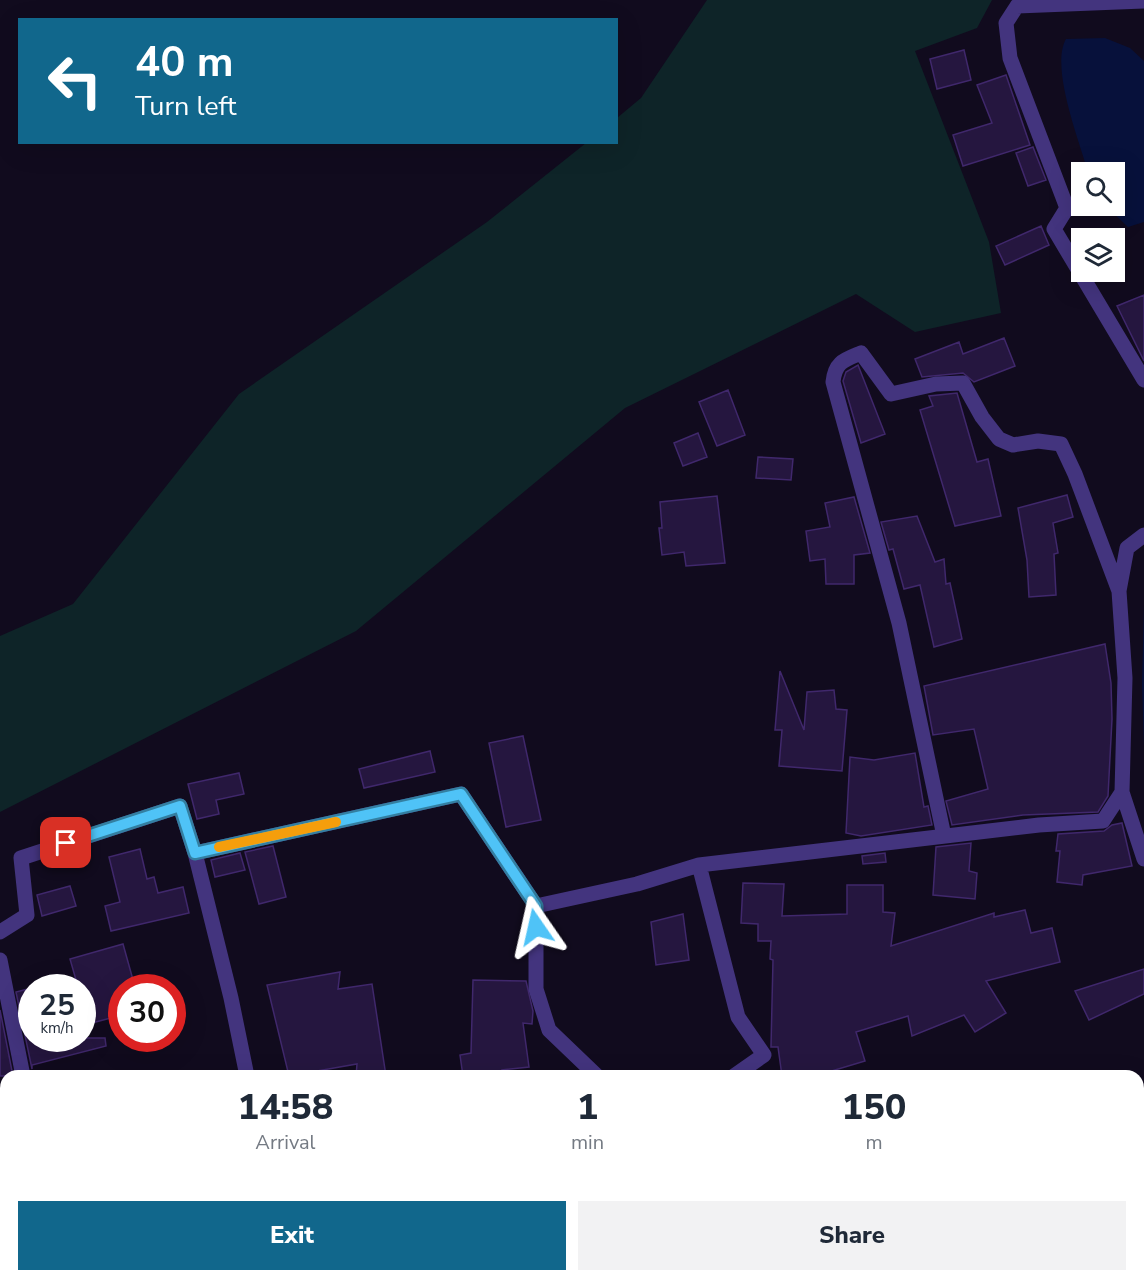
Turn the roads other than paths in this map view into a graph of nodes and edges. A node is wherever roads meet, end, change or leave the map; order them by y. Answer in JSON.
{"nodes":[{"id":1,"x":1144,"y":1,"type":"edge"},
{"id":2,"x":1144,"y":380,"type":"edge"},
{"id":3,"x":1144,"y":535,"type":"edge"},
{"id":4,"x":1119,"y":591,"type":"junction"},
{"id":5,"x":1122,"y":792,"type":"junction"},
{"id":6,"x":944,"y":836,"type":"junction"},
{"id":7,"x":195,"y":853,"type":"junction"},
{"id":8,"x":1144,"y":859,"type":"edge"},
{"id":9,"x":699,"y":865,"type":"junction"},
{"id":10,"x":536,"y":906,"type":"junction"},
{"id":11,"x":0,"y":932,"type":"edge"},
{"id":12,"x":0,"y":960,"type":"edge"},
{"id":13,"x":22,"y":1070,"type":"edge"},
{"id":14,"x":246,"y":1070,"type":"edge"},
{"id":15,"x":591,"y":1070,"type":"edge"},
{"id":16,"x":743,"y":1070,"type":"edge"}],
"edges":[{"from":1,"to":2,"type":"street"},
{"from":3,"to":4,"type":"street"},
{"from":4,"to":5,"type":"street"},
{"from":4,"to":6,"type":"street"},
{"from":5,"to":6,"type":"street"},
{"from":5,"to":8,"type":"street"},
{"from":6,"to":9,"type":"street"},
{"from":7,"to":10,"type":"street"},
{"from":7,"to":11,"type":"street"},
{"from":7,"to":14,"type":"street"},
{"from":9,"to":10,"type":"street"},
{"from":9,"to":16,"type":"street"},
{"from":10,"to":15,"type":"street"},
{"from":12,"to":13,"type":"street"}]}
